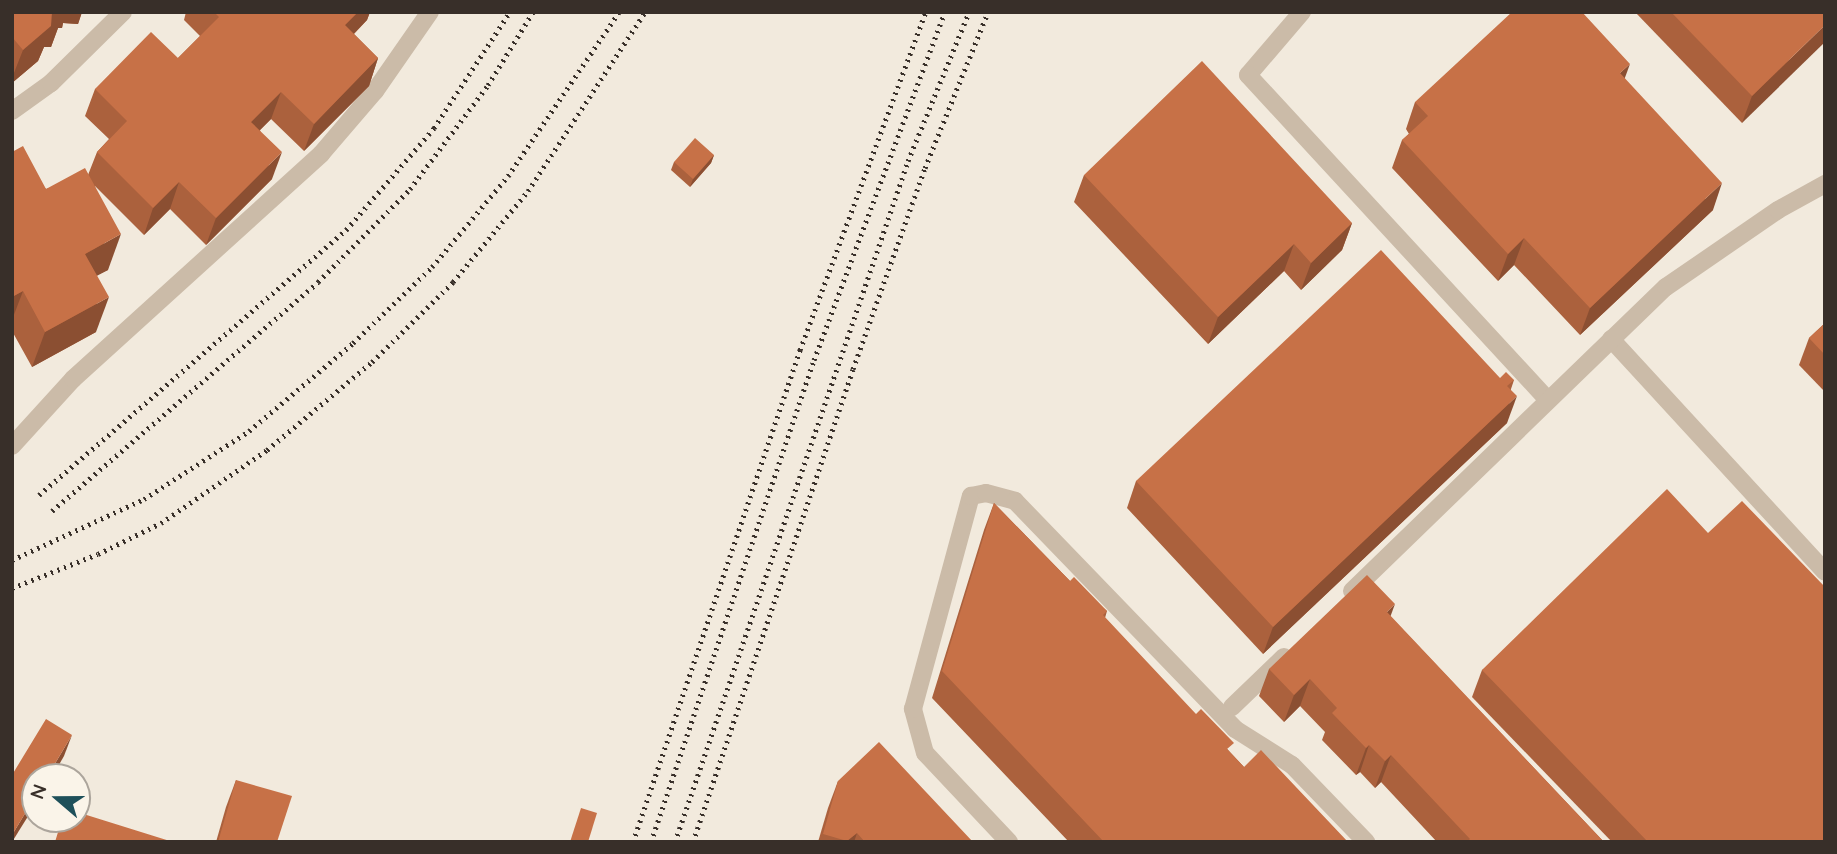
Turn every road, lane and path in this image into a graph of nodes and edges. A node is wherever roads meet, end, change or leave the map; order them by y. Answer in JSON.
{"nodes":[{"id":1,"x":123,"y":12,"type":"edge"},
{"id":2,"x":430,"y":12,"type":"edge"},
{"id":3,"x":1301,"y":12,"type":"edge"},
{"id":4,"x":12,"y":111,"type":"edge"},
{"id":5,"x":1825,"y":184,"type":"edge"},
{"id":6,"x":1612,"y":339,"type":"junction"},
{"id":7,"x":1548,"y":400,"type":"junction"},
{"id":8,"x":12,"y":446,"type":"edge"},
{"id":9,"x":1825,"y":572,"type":"edge"},
{"id":10,"x":1341,"y":601,"type":"edge"},
{"id":11,"x":1301,"y":640,"type":"edge"},
{"id":12,"x":1232,"y":707,"type":"dead end"},
{"id":13,"x":1009,"y":842,"type":"edge"},
{"id":14,"x":1366,"y":842,"type":"edge"}],
"edges":[{"from":1,"to":4,"type":"street"},
{"from":2,"to":8,"type":"street"},
{"from":3,"to":7,"type":"street"},
{"from":5,"to":6,"type":"street"},
{"from":6,"to":7,"type":"street"},
{"from":6,"to":9,"type":"street"},
{"from":7,"to":10,"type":"street"},
{"from":11,"to":12,"type":"street"},
{"from":13,"to":14,"type":"street"}]}
